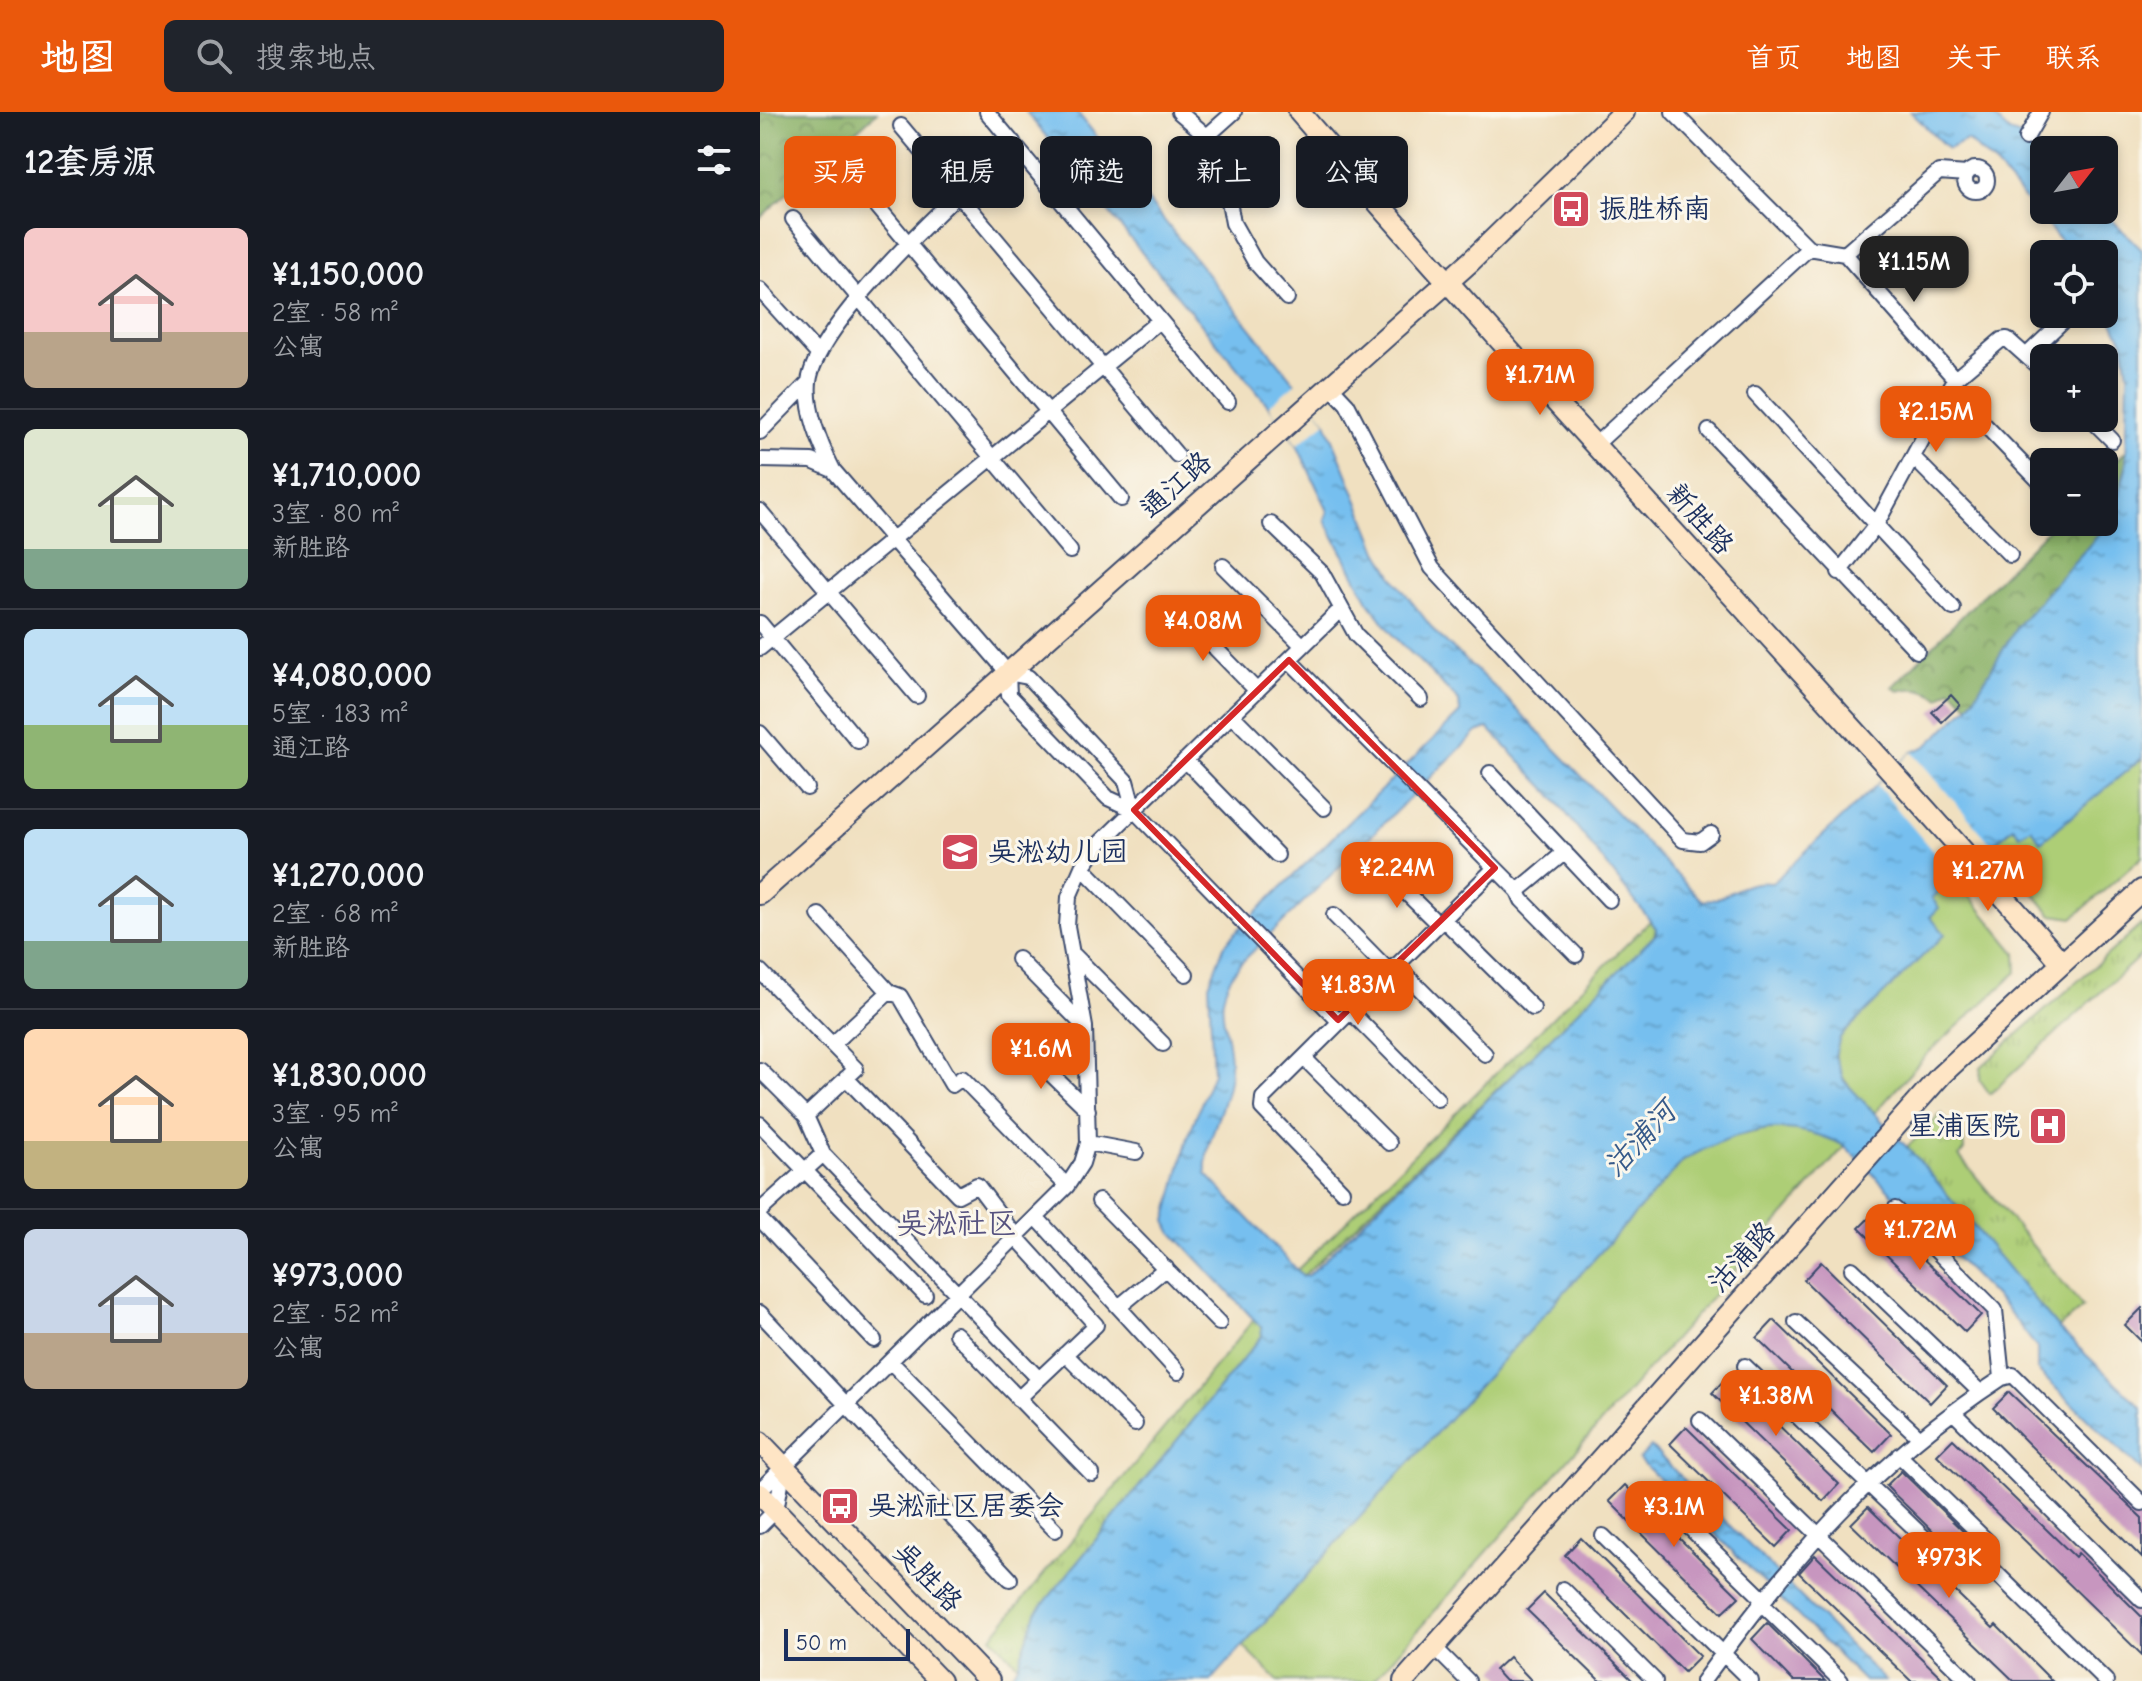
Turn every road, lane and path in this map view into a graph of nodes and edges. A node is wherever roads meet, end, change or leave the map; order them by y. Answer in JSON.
{"nodes":[{"id":1,"x":987,"y":112,"type":"edge"},
{"id":2,"x":1179,"y":112,"type":"edge"},
{"id":3,"x":1222,"y":112,"type":"edge"},
{"id":4,"x":1234,"y":112,"type":"edge"},
{"id":5,"x":1299,"y":112,"type":"edge"},
{"id":6,"x":1624,"y":112,"type":"edge"},
{"id":7,"x":1673,"y":112,"type":"edge"},
{"id":8,"x":2041,"y":112,"type":"edge"},
{"id":9,"x":901,"y":126,"type":"dead end"},
{"id":10,"x":1203,"y":134,"type":"junction"},
{"id":11,"x":1008,"y":136,"type":"edge"},
{"id":12,"x":912,"y":138,"type":"edge"},
{"id":13,"x":2026,"y":138,"type":"dead end"},
{"id":14,"x":1024,"y":155,"type":"edge"},
{"id":15,"x":1967,"y":174,"type":"dead end"},
{"id":16,"x":880,"y":208,"type":"edge"},
{"id":17,"x":945,"y":208,"type":"edge"},
{"id":18,"x":973,"y":208,"type":"edge"},
{"id":19,"x":793,"y":219,"type":"dead end"},
{"id":20,"x":911,"y":244,"type":"junction"},
{"id":21,"x":1809,"y":248,"type":"junction"},
{"id":22,"x":1845,"y":254,"type":"junction"},
{"id":23,"x":1447,"y":283,"type":"junction"},
{"id":24,"x":760,"y":290,"type":"edge"},
{"id":25,"x":860,"y":296,"type":"junction"},
{"id":26,"x":1287,"y":298,"type":"dead end"},
{"id":27,"x":1159,"y":321,"type":"junction"},
{"id":28,"x":2055,"y":328,"type":"edge"},
{"id":29,"x":818,"y":354,"type":"junction"},
{"id":30,"x":2027,"y":355,"type":"junction"},
{"id":31,"x":2030,"y":358,"type":"edge"},
{"id":32,"x":1102,"y":365,"type":"junction"},
{"id":33,"x":809,"y":382,"type":"junction"},
{"id":34,"x":1953,"y":384,"type":"junction"},
{"id":35,"x":1329,"y":385,"type":"junction"},
{"id":36,"x":1755,"y":394,"type":"dead end"},
{"id":37,"x":1228,"y":402,"type":"dead end"},
{"id":38,"x":1048,"y":410,"type":"junction"},
{"id":39,"x":1709,"y":431,"type":"dead end"},
{"id":40,"x":760,"y":432,"type":"edge"},
{"id":41,"x":2104,"y":432,"type":"edge"},
{"id":42,"x":2112,"y":440,"type":"dead end"},
{"id":43,"x":1595,"y":445,"type":"junction"},
{"id":44,"x":1177,"y":455,"type":"dead end"},
{"id":45,"x":993,"y":457,"type":"junction"},
{"id":46,"x":1913,"y":457,"type":"junction"},
{"id":47,"x":760,"y":460,"type":"edge"},
{"id":48,"x":833,"y":470,"type":"junction"},
{"id":49,"x":2030,"y":470,"type":"edge"},
{"id":50,"x":1121,"y":499,"type":"dead end"},
{"id":51,"x":760,"y":511,"type":"edge"},
{"id":52,"x":1271,"y":524,"type":"dead end"},
{"id":53,"x":1876,"y":525,"type":"junction"},
{"id":54,"x":893,"y":539,"type":"junction"},
{"id":55,"x":1070,"y":551,"type":"dead end"},
{"id":56,"x":2010,"y":555,"type":"dead end"},
{"id":57,"x":1223,"y":566,"type":"dead end"},
{"id":58,"x":1839,"y":572,"type":"junction"},
{"id":59,"x":830,"y":590,"type":"junction"},
{"id":60,"x":1953,"y":608,"type":"dead end"},
{"id":61,"x":1177,"y":609,"type":"dead end"},
{"id":62,"x":1341,"y":609,"type":"junction"},
{"id":63,"x":760,"y":623,"type":"edge"},
{"id":64,"x":772,"y":638,"type":"junction"},
{"id":65,"x":1303,"y":646,"type":"junction"},
{"id":66,"x":760,"y":648,"type":"edge"},
{"id":67,"x":1917,"y":651,"type":"dead end"},
{"id":68,"x":1289,"y":660,"type":"junction"},
{"id":69,"x":1008,"y":673,"type":"junction"},
{"id":70,"x":1257,"y":691,"type":"junction"},
{"id":71,"x":917,"y":696,"type":"dead end"},
{"id":72,"x":1421,"y":699,"type":"dead end"},
{"id":73,"x":1232,"y":715,"type":"junction"},
{"id":74,"x":760,"y":733,"type":"edge"},
{"id":75,"x":858,"y":741,"type":"dead end"},
{"id":76,"x":1185,"y":760,"type":"junction"},
{"id":77,"x":1490,"y":773,"type":"dead end"},
{"id":78,"x":807,"y":788,"type":"dead end"},
{"id":79,"x":1324,"y":808,"type":"dead end"},
{"id":80,"x":1134,"y":810,"type":"junction"},
{"id":81,"x":1711,"y":834,"type":"dead end"},
{"id":82,"x":1565,"y":852,"type":"junction"},
{"id":83,"x":1277,"y":855,"type":"dead end"},
{"id":84,"x":1082,"y":867,"type":"junction"},
{"id":85,"x":1495,"y":868,"type":"junction"},
{"id":86,"x":1383,"y":870,"type":"dead end"},
{"id":87,"x":2142,"y":890,"type":"edge"},
{"id":88,"x":1518,"y":891,"type":"junction"},
{"id":89,"x":760,"y":894,"type":"edge"},
{"id":90,"x":1609,"y":900,"type":"dead end"},
{"id":91,"x":819,"y":915,"type":"dead end"},
{"id":92,"x":1334,"y":915,"type":"dead end"},
{"id":93,"x":1440,"y":922,"type":"junction"},
{"id":94,"x":1072,"y":953,"type":"junction"},
{"id":95,"x":1576,"y":955,"type":"dead end"},
{"id":96,"x":1018,"y":959,"type":"dead end"},
{"id":97,"x":2061,"y":962,"type":"junction"},
{"id":98,"x":1392,"y":968,"type":"junction"},
{"id":99,"x":760,"y":971,"type":"edge"},
{"id":100,"x":1186,"y":974,"type":"dead end"},
{"id":101,"x":889,"y":992,"type":"junction"},
{"id":102,"x":1533,"y":1008,"type":"dead end"},
{"id":103,"x":1343,"y":1015,"type":"junction"},
{"id":104,"x":1085,"y":1027,"type":"junction"},
{"id":105,"x":833,"y":1044,"type":"junction"},
{"id":106,"x":1020,"y":1044,"type":"dead end"},
{"id":107,"x":1163,"y":1044,"type":"dead end"},
{"id":108,"x":1485,"y":1054,"type":"dead end"},
{"id":109,"x":1304,"y":1058,"type":"junction"},
{"id":110,"x":760,"y":1070,"type":"edge"},
{"id":111,"x":846,"y":1078,"type":"junction"},
{"id":112,"x":1437,"y":1099,"type":"dead end"},
{"id":113,"x":1088,"y":1110,"type":"junction"},
{"id":114,"x":806,"y":1116,"type":"junction"},
{"id":115,"x":760,"y":1124,"type":"edge"},
{"id":116,"x":1088,"y":1143,"type":"junction"},
{"id":117,"x":1389,"y":1143,"type":"dead end"},
{"id":118,"x":1136,"y":1152,"type":"dead end"},
{"id":119,"x":823,"y":1154,"type":"junction"},
{"id":120,"x":805,"y":1171,"type":"junction"},
{"id":121,"x":1067,"y":1186,"type":"junction"},
{"id":122,"x":1342,"y":1191,"type":"dead end"},
{"id":123,"x":1099,"y":1201,"type":"dead end"},
{"id":124,"x":1895,"y":1209,"type":"dead end"},
{"id":125,"x":760,"y":1211,"type":"edge"},
{"id":126,"x":1037,"y":1218,"type":"junction"},
{"id":127,"x":760,"y":1219,"type":"edge"},
{"id":128,"x":1017,"y":1238,"type":"junction"},
{"id":129,"x":1166,"y":1268,"type":"junction"},
{"id":130,"x":1852,"y":1269,"type":"dead end"},
{"id":131,"x":925,"y":1295,"type":"dead end"},
{"id":132,"x":958,"y":1296,"type":"junction"},
{"id":133,"x":1120,"y":1306,"type":"junction"},
{"id":134,"x":760,"y":1313,"type":"edge"},
{"id":135,"x":1796,"y":1322,"type":"dead end"},
{"id":136,"x":1219,"y":1323,"type":"dead end"},
{"id":137,"x":956,"y":1334,"type":"dead end"},
{"id":138,"x":874,"y":1340,"type":"dead end"},
{"id":139,"x":1065,"y":1354,"type":"junction"},
{"id":140,"x":891,"y":1362,"type":"junction"},
{"id":141,"x":1745,"y":1366,"type":"dead end"},
{"id":142,"x":1178,"y":1372,"type":"dead end"},
{"id":143,"x":2002,"y":1378,"type":"junction"},
{"id":144,"x":1039,"y":1379,"type":"junction"},
{"id":145,"x":1980,"y":1392,"type":"junction"},
{"id":146,"x":1018,"y":1399,"type":"junction"},
{"id":147,"x":846,"y":1405,"type":"junction"},
{"id":148,"x":1953,"y":1412,"type":"junction"},
{"id":149,"x":1700,"y":1420,"type":"dead end"},
{"id":150,"x":1135,"y":1424,"type":"dead end"},
{"id":151,"x":1919,"y":1437,"type":"junction"},
{"id":152,"x":760,"y":1442,"type":"edge"},
{"id":153,"x":1899,"y":1455,"type":"junction"},
{"id":154,"x":784,"y":1467,"type":"junction"},
{"id":155,"x":1092,"y":1474,"type":"dead end"},
{"id":156,"x":1867,"y":1484,"type":"junction"},
{"id":157,"x":760,"y":1492,"type":"edge"},
{"id":158,"x":1654,"y":1493,"type":"dead end"},
{"id":159,"x":2142,"y":1503,"type":"edge"},
{"id":160,"x":776,"y":1510,"type":"junction"},
{"id":161,"x":760,"y":1526,"type":"edge"},
{"id":162,"x":1055,"y":1530,"type":"dead end"},
{"id":163,"x":1818,"y":1532,"type":"junction"},
{"id":164,"x":1603,"y":1536,"type":"dead end"},
{"id":165,"x":1978,"y":1555,"type":"junction"},
{"id":166,"x":1010,"y":1579,"type":"dead end"},
{"id":167,"x":1563,"y":1589,"type":"dead end"},
{"id":168,"x":1763,"y":1598,"type":"junction"},
{"id":169,"x":2142,"y":1600,"type":"edge"},
{"id":170,"x":1434,"y":1647,"type":"junction"},
{"id":171,"x":1723,"y":1653,"type":"junction"},
{"id":172,"x":940,"y":1681,"type":"edge"},
{"id":173,"x":989,"y":1681,"type":"edge"},
{"id":174,"x":1404,"y":1681,"type":"edge"},
{"id":175,"x":1468,"y":1681,"type":"edge"},
{"id":176,"x":1655,"y":1681,"type":"edge"},
{"id":177,"x":1703,"y":1681,"type":"edge"},
{"id":178,"x":1751,"y":1681,"type":"edge"},
{"id":179,"x":1841,"y":1681,"type":"edge"},
{"id":180,"x":1969,"y":1681,"type":"edge"},
{"id":181,"x":2106,"y":1681,"type":"edge"}],
"edges":[{"from":1,"to":11,"type":"street"},
{"from":2,"to":10,"type":"street"},
{"from":3,"to":10,"type":"street"},
{"from":4,"to":10,"type":"street"},
{"from":5,"to":23,"type":"street","name":"新胜路"},
{"from":6,"to":23,"type":"street","name":"通江路"},
{"from":7,"to":21,"type":"street"},
{"from":8,"to":13,"type":"street"},
{"from":9,"to":12,"type":"street"},
{"from":10,"to":26,"type":"street"},
{"from":14,"to":27,"type":"street"},
{"from":15,"to":22,"type":"street"},
{"from":16,"to":20,"type":"street"},
{"from":17,"to":20,"type":"street"},
{"from":18,"to":32,"type":"street"},
{"from":19,"to":25,"type":"street"},
{"from":20,"to":25,"type":"street"},
{"from":20,"to":38,"type":"street"},
{"from":21,"to":22,"type":"street"},
{"from":21,"to":43,"type":"street"},
{"from":22,"to":34,"type":"street"},
{"from":23,"to":35,"type":"street","name":"通江路"},
{"from":23,"to":43,"type":"street","name":"新胜路"},
{"from":24,"to":29,"type":"street"},
{"from":25,"to":29,"type":"street"},
{"from":25,"to":45,"type":"street"},
{"from":27,"to":32,"type":"street"},
{"from":27,"to":37,"type":"street"},
{"from":28,"to":30,"type":"street"},
{"from":29,"to":33,"type":"street"},
{"from":30,"to":31,"type":"street"},
{"from":30,"to":34,"type":"street"},
{"from":32,"to":38,"type":"street"},
{"from":32,"to":44,"type":"street"},
{"from":33,"to":40,"type":"street"},
{"from":33,"to":48,"type":"street"},
{"from":34,"to":46,"type":"street"},
{"from":34,"to":49,"type":"street"},
{"from":35,"to":69,"type":"street","name":"通江路"},
{"from":35,"to":81,"type":"street"},
{"from":36,"to":53,"type":"street"},
{"from":38,"to":45,"type":"street"},
{"from":38,"to":50,"type":"street"},
{"from":39,"to":58,"type":"street"},
{"from":41,"to":42,"type":"street"},
{"from":43,"to":97,"type":"street","name":"新胜路"},
{"from":45,"to":54,"type":"street"},
{"from":45,"to":55,"type":"street"},
{"from":46,"to":53,"type":"street"},
{"from":46,"to":56,"type":"street"},
{"from":47,"to":48,"type":"street"},
{"from":48,"to":54,"type":"street"},
{"from":51,"to":59,"type":"street"},
{"from":52,"to":62,"type":"street"},
{"from":53,"to":58,"type":"street"},
{"from":53,"to":60,"type":"street"},
{"from":54,"to":59,"type":"street"},
{"from":54,"to":69,"type":"street"},
{"from":57,"to":65,"type":"street"},
{"from":58,"to":67,"type":"street"},
{"from":59,"to":64,"type":"street"},
{"from":59,"to":71,"type":"street"},
{"from":61,"to":70,"type":"street"},
{"from":62,"to":65,"type":"street"},
{"from":62,"to":72,"type":"street"},
{"from":63,"to":64,"type":"street"},
{"from":64,"to":66,"type":"street"},
{"from":64,"to":75,"type":"street"},
{"from":65,"to":68,"type":"street"},
{"from":68,"to":70,"type":"street"},
{"from":68,"to":85,"type":"street"},
{"from":69,"to":80,"type":"street"},
{"from":69,"to":80,"type":"street"},
{"from":69,"to":89,"type":"street","name":"通江路"},
{"from":70,"to":73,"type":"street"},
{"from":73,"to":76,"type":"street"},
{"from":73,"to":79,"type":"street"},
{"from":74,"to":78,"type":"street"},
{"from":76,"to":80,"type":"street"},
{"from":76,"to":83,"type":"street"},
{"from":77,"to":82,"type":"street"},
{"from":80,"to":84,"type":"street"},
{"from":80,"to":103,"type":"street"},
{"from":82,"to":88,"type":"street"},
{"from":82,"to":90,"type":"street"},
{"from":84,"to":94,"type":"street"},
{"from":84,"to":100,"type":"street"},
{"from":85,"to":88,"type":"street"},
{"from":85,"to":93,"type":"street"},
{"from":86,"to":93,"type":"street"},
{"from":87,"to":97,"type":"street","name":"沽浦路"},
{"from":88,"to":95,"type":"street"},
{"from":91,"to":101,"type":"street"},
{"from":92,"to":98,"type":"street"},
{"from":93,"to":98,"type":"street"},
{"from":93,"to":102,"type":"street"},
{"from":94,"to":104,"type":"street"},
{"from":94,"to":107,"type":"street"},
{"from":96,"to":104,"type":"street"},
{"from":97,"to":170,"type":"street","name":"沽浦路"},
{"from":98,"to":103,"type":"street"},
{"from":98,"to":108,"type":"street"},
{"from":99,"to":105,"type":"street"},
{"from":101,"to":105,"type":"street"},
{"from":101,"to":121,"type":"street"},
{"from":103,"to":109,"type":"street"},
{"from":103,"to":112,"type":"street"},
{"from":104,"to":113,"type":"street"},
{"from":105,"to":111,"type":"street"},
{"from":106,"to":113,"type":"street"},
{"from":109,"to":117,"type":"street"},
{"from":109,"to":122,"type":"street"},
{"from":110,"to":114,"type":"street"},
{"from":111,"to":114,"type":"street"},
{"from":111,"to":128,"type":"street"},
{"from":113,"to":116,"type":"street"},
{"from":114,"to":119,"type":"street"},
{"from":115,"to":120,"type":"street"},
{"from":116,"to":118,"type":"street"},
{"from":116,"to":121,"type":"street"},
{"from":119,"to":120,"type":"street"},
{"from":119,"to":132,"type":"street"},
{"from":120,"to":125,"type":"street"},
{"from":120,"to":131,"type":"street"},
{"from":121,"to":126,"type":"street"},
{"from":123,"to":129,"type":"street"},
{"from":124,"to":143,"type":"street"},
{"from":126,"to":128,"type":"street"},
{"from":126,"to":133,"type":"street"},
{"from":127,"to":138,"type":"street"},
{"from":128,"to":132,"type":"street"},
{"from":128,"to":139,"type":"street"},
{"from":129,"to":133,"type":"street"},
{"from":129,"to":136,"type":"street"},
{"from":130,"to":145,"type":"street"},
{"from":132,"to":140,"type":"street"},
{"from":132,"to":144,"type":"street"},
{"from":133,"to":142,"type":"street"},
{"from":134,"to":147,"type":"street"},
{"from":135,"to":151,"type":"street"},
{"from":137,"to":146,"type":"street"},
{"from":139,"to":144,"type":"street"},
{"from":139,"to":150,"type":"street"},
{"from":140,"to":147,"type":"street"},
{"from":140,"to":162,"type":"street"},
{"from":141,"to":156,"type":"street"},
{"from":143,"to":145,"type":"street"},
{"from":143,"to":159,"type":"street"},
{"from":144,"to":146,"type":"street"},
{"from":145,"to":148,"type":"street"},
{"from":146,"to":155,"type":"street"},
{"from":147,"to":154,"type":"street"},
{"from":147,"to":166,"type":"street"},
{"from":148,"to":151,"type":"street"},
{"from":148,"to":169,"type":"street"},
{"from":149,"to":163,"type":"street"},
{"from":151,"to":153,"type":"street"},
{"from":152,"to":154,"type":"street","name":"吴胜路"},
{"from":153,"to":156,"type":"street"},
{"from":153,"to":165,"type":"street"},
{"from":154,"to":157,"type":"street"},
{"from":154,"to":160,"type":"street"},
{"from":154,"to":173,"type":"street","name":"吴胜路"},
{"from":156,"to":163,"type":"street"},
{"from":156,"to":165,"type":"street"},
{"from":157,"to":160,"type":"street"},
{"from":158,"to":168,"type":"street"},
{"from":160,"to":161,"type":"street"},
{"from":160,"to":172,"type":"street"},
{"from":163,"to":168,"type":"street"},
{"from":163,"to":180,"type":"street"},
{"from":164,"to":171,"type":"street"},
{"from":165,"to":181,"type":"street"},
{"from":167,"to":176,"type":"street"},
{"from":168,"to":171,"type":"street"},
{"from":168,"to":179,"type":"street"},
{"from":170,"to":174,"type":"street","name":"沽浦路"},
{"from":170,"to":175,"type":"street"},
{"from":171,"to":177,"type":"street"},
{"from":171,"to":178,"type":"street"}]}
